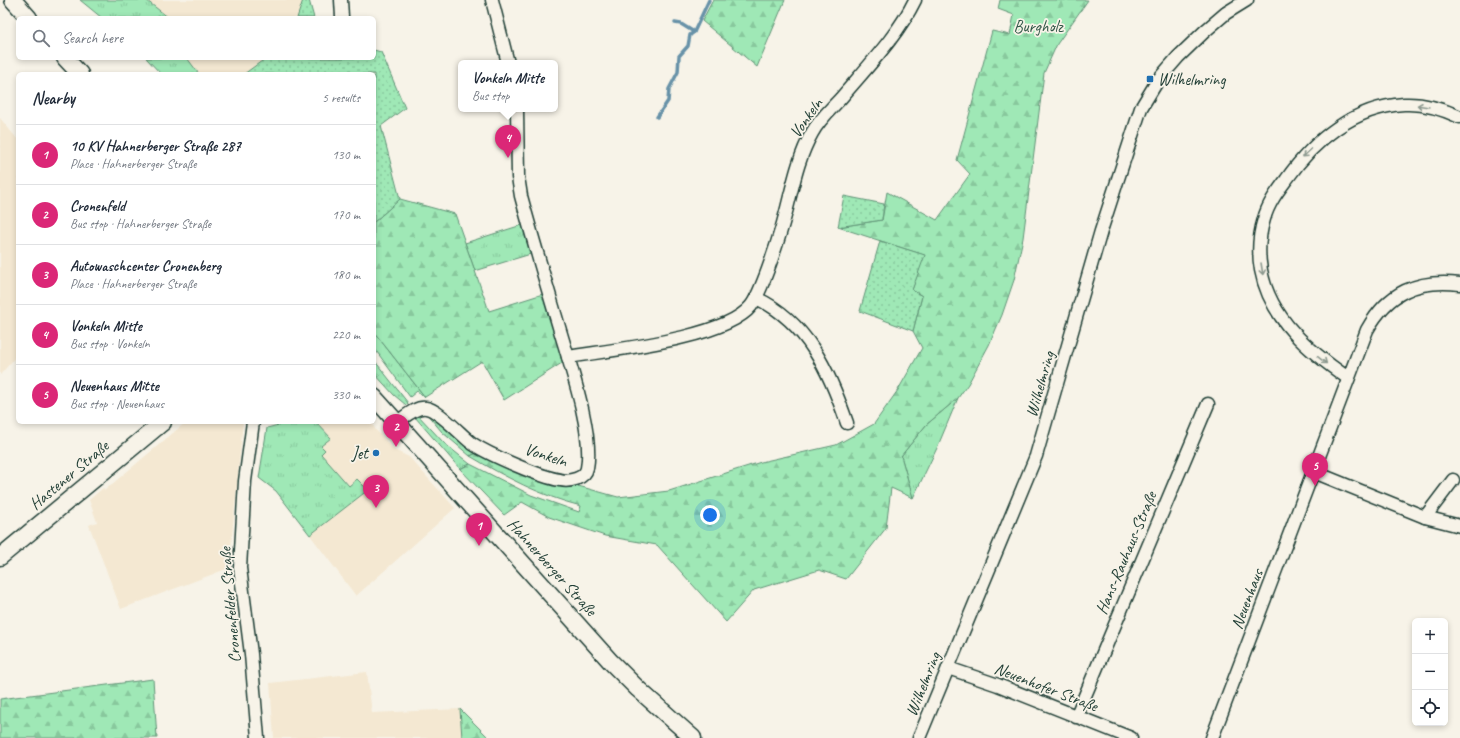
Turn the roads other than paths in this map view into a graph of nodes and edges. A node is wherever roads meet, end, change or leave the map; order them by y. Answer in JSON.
{"nodes":[{"id":1,"x":13,"y":0,"type":"edge"},
{"id":2,"x":342,"y":0,"type":"edge"},
{"id":3,"x":492,"y":0,"type":"edge"},
{"id":4,"x":915,"y":0,"type":"edge"},
{"id":5,"x":1247,"y":0,"type":"edge"},
{"id":6,"x":27,"y":16,"type":"edge"},
{"id":7,"x":342,"y":16,"type":"edge"},
{"id":8,"x":67,"y":60,"type":"edge"},
{"id":9,"x":507,"y":60,"type":"edge"},
{"id":10,"x":78,"y":72,"type":"edge"},
{"id":11,"x":517,"y":112,"type":"edge"},
{"id":12,"x":1460,"y":117,"type":"edge"},
{"id":13,"x":1460,"y":284,"type":"edge"},
{"id":14,"x":756,"y":298,"type":"junction"},
{"id":15,"x":568,"y":357,"type":"junction"},
{"id":16,"x":1348,"y":378,"type":"junction"},
{"id":17,"x":376,"y":399,"type":"edge"},
{"id":18,"x":1208,"y":404,"type":"dead end"},
{"id":19,"x":397,"y":422,"type":"junction"},
{"id":20,"x":161,"y":424,"type":"edge"},
{"id":21,"x":253,"y":424,"type":"edge"},
{"id":22,"x":847,"y":424,"type":"dead end"},
{"id":23,"x":1314,"y":472,"type":"junction"},
{"id":24,"x":1454,"y":480,"type":"dead end"},
{"id":25,"x":1425,"y":517,"type":"junction"},
{"id":26,"x":1460,"y":526,"type":"edge"},
{"id":27,"x":0,"y":557,"type":"edge"},
{"id":28,"x":948,"y":668,"type":"junction"},
{"id":29,"x":1076,"y":716,"type":"junction"},
{"id":30,"x":258,"y":738,"type":"edge"},
{"id":31,"x":693,"y":738,"type":"edge"},
{"id":32,"x":920,"y":738,"type":"edge"},
{"id":33,"x":1131,"y":738,"type":"edge"},
{"id":34,"x":1212,"y":738,"type":"edge"}],
"edges":[{"from":1,"to":6,"type":"main road"},
{"from":2,"to":7,"type":"street"},
{"from":3,"to":9,"type":"street"},
{"from":4,"to":14,"type":"street","name":"Vonkeln"},
{"from":5,"to":28,"type":"street","name":"Wilhelmring"},
{"from":8,"to":10,"type":"main road"},
{"from":11,"to":15,"type":"street","name":"Vonkeln"},
{"from":12,"to":16,"type":"street","one_way":true},
{"from":13,"to":16,"type":"street","name":"Neuenhaus"},
{"from":14,"to":15,"type":"street","name":"Vonkeln"},
{"from":14,"to":22,"type":"street"},
{"from":15,"to":19,"type":"street","name":"Vonkeln"},
{"from":16,"to":23,"type":"street","name":"Neuenhaus"},
{"from":17,"to":19,"type":"main road","name":"Hahnerberger Straße"},
{"from":18,"to":29,"type":"street","name":"Hans-Rauhaus-Straße"},
{"from":19,"to":31,"type":"main road","name":"Hahnerberger Straße"},
{"from":20,"to":27,"type":"main road","name":"Hastener Straße"},
{"from":21,"to":30,"type":"street","name":"Cronenfelder Straße"},
{"from":23,"to":25,"type":"street"},
{"from":23,"to":34,"type":"street","name":"Neuenhaus"},
{"from":24,"to":25,"type":"street"},
{"from":25,"to":26,"type":"street"},
{"from":28,"to":29,"type":"street","name":"Neuenhofer Straße"},
{"from":28,"to":32,"type":"street","name":"Wilhelmring"},
{"from":29,"to":33,"type":"street","name":"Neuenhofer Straße"}]}
